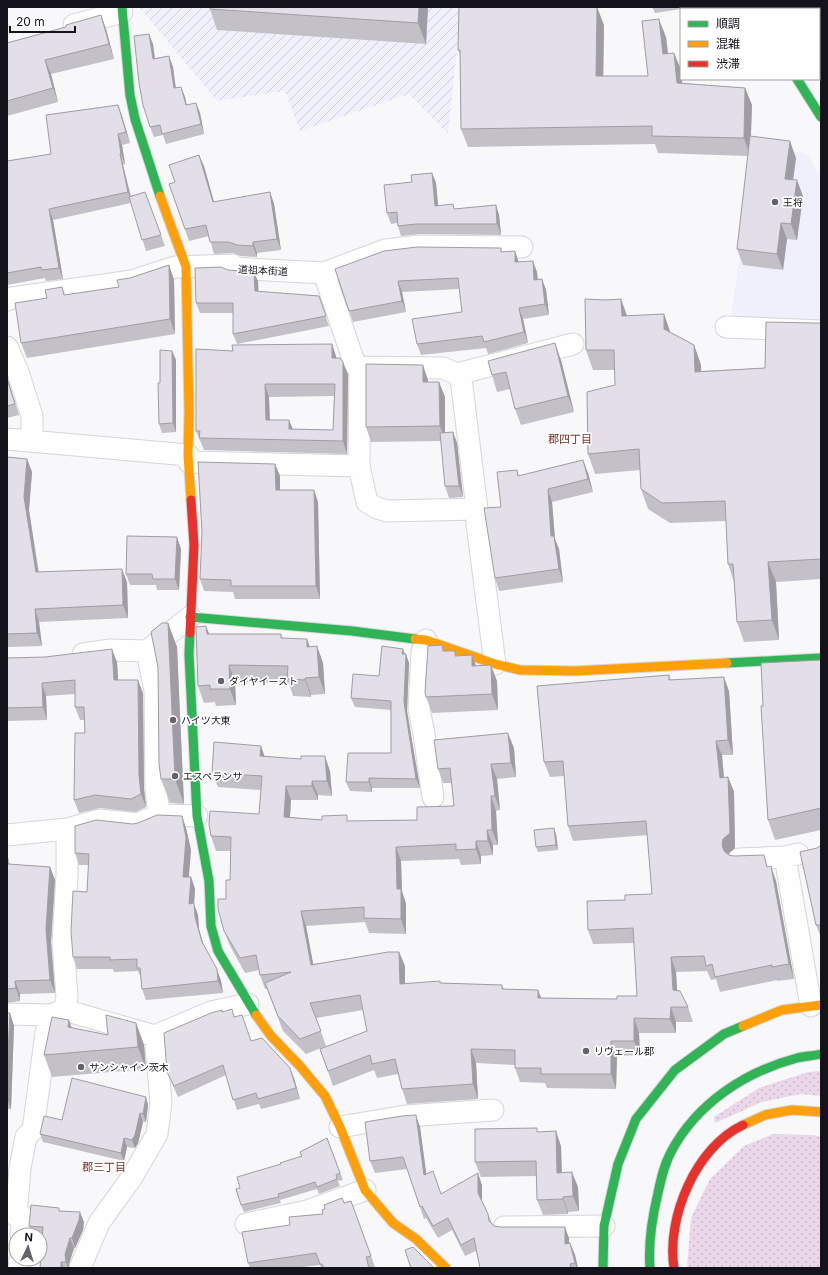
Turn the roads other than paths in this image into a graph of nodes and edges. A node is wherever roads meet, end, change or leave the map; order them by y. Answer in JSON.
{"nodes":[{"id":1,"x":122,"y":9,"type":"edge"},
{"id":2,"x":57,"y":30,"type":"edge"},
{"id":3,"x":797,"y":80,"type":"edge"},
{"id":4,"x":821,"y":117,"type":"edge"},
{"id":5,"x":522,"y":247,"type":"dead end"},
{"id":6,"x":186,"y":267,"type":"junction"},
{"id":7,"x":324,"y":273,"type":"junction"},
{"id":8,"x":7,"y":300,"type":"edge"},
{"id":9,"x":726,"y":327,"type":"dead end"},
{"id":10,"x":821,"y":331,"type":"edge"},
{"id":11,"x":573,"y":344,"type":"dead end"},
{"id":12,"x":7,"y":347,"type":"edge"},
{"id":13,"x":360,"y":367,"type":"junction"},
{"id":14,"x":457,"y":374,"type":"junction"},
{"id":15,"x":7,"y":438,"type":"edge"},
{"id":16,"x":32,"y":441,"type":"junction"},
{"id":17,"x":188,"y":458,"type":"junction"},
{"id":18,"x":359,"y":466,"type":"junction"},
{"id":19,"x":477,"y":510,"type":"junction"},
{"id":20,"x":190,"y":617,"type":"junction"},
{"id":21,"x":426,"y":640,"type":"junction"},
{"id":22,"x":148,"y":651,"type":"junction"},
{"id":23,"x":64,"y":656,"type":"edge"},
{"id":24,"x":821,"y":658,"type":"edge"},
{"id":25,"x":495,"y":664,"type":"junction"},
{"id":26,"x":433,"y":797,"type":"dead end"},
{"id":27,"x":159,"y":815,"type":"junction"},
{"id":28,"x":197,"y":816,"type":"junction"},
{"id":29,"x":67,"y":829,"type":"junction"},
{"id":30,"x":7,"y":835,"type":"edge"},
{"id":31,"x":819,"y":849,"type":"edge"},
{"id":32,"x":785,"y":857,"type":"junction"},
{"id":33,"x":739,"y":859,"type":"edge"},
{"id":34,"x":248,"y":1004,"type":"junction"},
{"id":35,"x":816,"y":1005,"type":"edge"},
{"id":36,"x":57,"y":1013,"type":"junction"},
{"id":37,"x":7,"y":1014,"type":"edge"},
{"id":38,"x":155,"y":1036,"type":"junction"},
{"id":39,"x":821,"y":1054,"type":"edge"},
{"id":40,"x":493,"y":1110,"type":"dead end"},
{"id":41,"x":821,"y":1112,"type":"edge"},
{"id":42,"x":340,"y":1127,"type":"junction"},
{"id":43,"x":13,"y":1168,"type":"edge"},
{"id":44,"x":365,"y":1190,"type":"junction"},
{"id":45,"x":246,"y":1224,"type":"dead end"},
{"id":46,"x":604,"y":1226,"type":"junction"},
{"id":47,"x":22,"y":1227,"type":"edge"},
{"id":48,"x":504,"y":1227,"type":"edge"},
{"id":49,"x":80,"y":1268,"type":"edge"},
{"id":50,"x":446,"y":1268,"type":"edge"},
{"id":51,"x":603,"y":1268,"type":"edge"},
{"id":52,"x":650,"y":1268,"type":"edge"},
{"id":53,"x":674,"y":1268,"type":"edge"}],
"edges":[{"from":1,"to":2,"type":"street"},
{"from":1,"to":6,"type":"main road"},
{"from":3,"to":4,"type":"main road"},
{"from":5,"to":7,"type":"street","name":"道祖本街道"},
{"from":6,"to":7,"type":"street","name":"道祖本街道"},
{"from":6,"to":8,"type":"street","name":"道祖本街道"},
{"from":6,"to":17,"type":"main road"},
{"from":7,"to":13,"type":"street"},
{"from":9,"to":10,"type":"street"},
{"from":11,"to":14,"type":"street"},
{"from":12,"to":16,"type":"street"},
{"from":13,"to":14,"type":"street"},
{"from":13,"to":18,"type":"street"},
{"from":14,"to":19,"type":"street"},
{"from":15,"to":16,"type":"street"},
{"from":16,"to":17,"type":"street"},
{"from":17,"to":18,"type":"street"},
{"from":17,"to":20,"type":"main road"},
{"from":18,"to":19,"type":"street"},
{"from":19,"to":25,"type":"street"},
{"from":20,"to":21,"type":"main road"},
{"from":20,"to":22,"type":"street"},
{"from":20,"to":28,"type":"main road"},
{"from":21,"to":25,"type":"main road"},
{"from":21,"to":26,"type":"street"},
{"from":22,"to":23,"type":"street"},
{"from":22,"to":27,"type":"street"},
{"from":24,"to":25,"type":"main road"},
{"from":27,"to":28,"type":"street"},
{"from":27,"to":29,"type":"street"},
{"from":28,"to":34,"type":"main road"},
{"from":29,"to":30,"type":"street"},
{"from":29,"to":36,"type":"street"},
{"from":31,"to":32,"type":"street"},
{"from":32,"to":33,"type":"street"},
{"from":32,"to":35,"type":"street"},
{"from":34,"to":38,"type":"street"},
{"from":34,"to":42,"type":"main road"},
{"from":35,"to":46,"type":"main road"},
{"from":36,"to":37,"type":"street"},
{"from":36,"to":38,"type":"street"},
{"from":36,"to":43,"type":"street"},
{"from":38,"to":49,"type":"street"},
{"from":39,"to":52,"type":"main road"},
{"from":40,"to":42,"type":"street"},
{"from":41,"to":53,"type":"main road"},
{"from":42,"to":44,"type":"main road"},
{"from":43,"to":47,"type":"street"},
{"from":44,"to":45,"type":"street"},
{"from":44,"to":50,"type":"main road"},
{"from":46,"to":48,"type":"street"},
{"from":46,"to":51,"type":"main road"}]}
